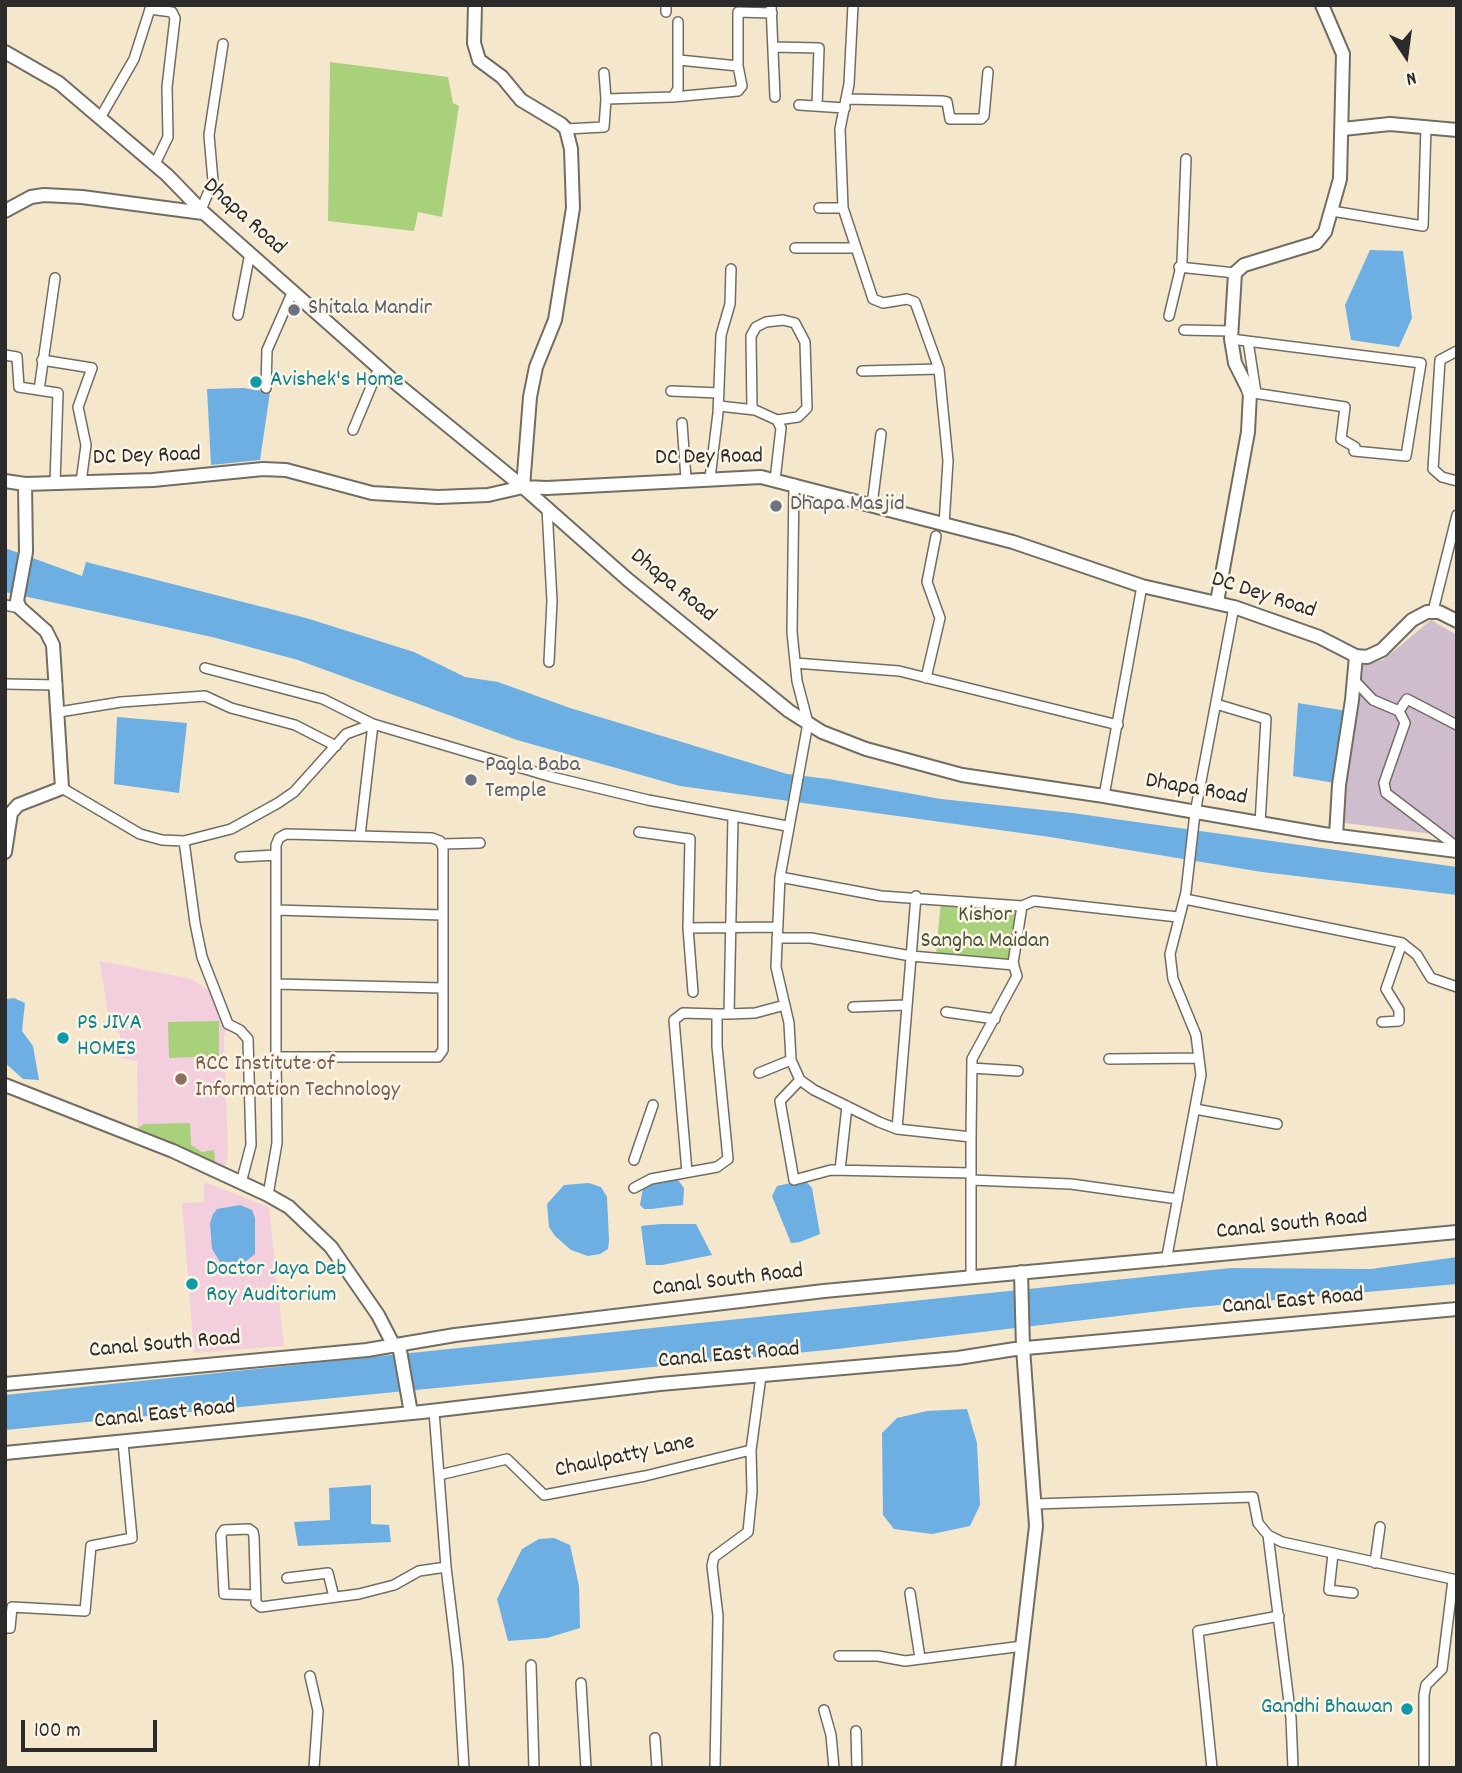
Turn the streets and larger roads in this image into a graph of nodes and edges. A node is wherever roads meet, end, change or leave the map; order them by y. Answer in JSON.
{"nodes":[{"id":1,"x":475,"y":5,"type":"edge"},
{"id":2,"x":853,"y":5,"type":"edge"},
{"id":3,"x":1321,"y":5,"type":"edge"},
{"id":4,"x":172,"y":9,"type":"edge"},
{"id":5,"x":772,"y":9,"type":"edge"},
{"id":6,"x":678,"y":22,"type":"dead end"},
{"id":7,"x":223,"y":44,"type":"dead end"},
{"id":8,"x":774,"y":47,"type":"junction"},
{"id":9,"x":5,"y":52,"type":"edge"},
{"id":10,"x":679,"y":60,"type":"junction"},
{"id":11,"x":738,"y":66,"type":"junction"},
{"id":12,"x":988,"y":72,"type":"dead end"},
{"id":13,"x":604,"y":73,"type":"dead end"},
{"id":14,"x":673,"y":97,"type":"junction"},
{"id":15,"x":775,"y":97,"type":"dead end"},
{"id":16,"x":606,"y":99,"type":"junction"},
{"id":17,"x":846,"y":104,"type":"junction"},
{"id":18,"x":799,"y":105,"type":"dead end"},
{"id":19,"x":817,"y":106,"type":"junction"},
{"id":20,"x":100,"y":118,"type":"junction"},
{"id":21,"x":1426,"y":126,"type":"junction"},
{"id":22,"x":566,"y":129,"type":"junction"},
{"id":23,"x":1343,"y":129,"type":"junction"},
{"id":24,"x":1457,"y":130,"type":"edge"},
{"id":25,"x":1186,"y":159,"type":"dead end"},
{"id":26,"x":155,"y":164,"type":"junction"},
{"id":27,"x":819,"y":208,"type":"dead end"},
{"id":28,"x":843,"y":208,"type":"junction"},
{"id":29,"x":5,"y":211,"type":"edge"},
{"id":30,"x":202,"y":211,"type":"junction"},
{"id":31,"x":1332,"y":211,"type":"junction"},
{"id":32,"x":795,"y":248,"type":"dead end"},
{"id":33,"x":855,"y":248,"type":"junction"},
{"id":34,"x":250,"y":253,"type":"junction"},
{"id":35,"x":1179,"y":267,"type":"junction"},
{"id":36,"x":731,"y":269,"type":"dead end"},
{"id":37,"x":1235,"y":273,"type":"junction"},
{"id":38,"x":55,"y":278,"type":"dead end"},
{"id":39,"x":293,"y":291,"type":"junction"},
{"id":40,"x":238,"y":315,"type":"dead end"},
{"id":41,"x":1169,"y":316,"type":"dead end"},
{"id":42,"x":1184,"y":330,"type":"dead end"},
{"id":43,"x":1231,"y":335,"type":"junction"},
{"id":44,"x":1248,"y":341,"type":"junction"},
{"id":45,"x":1457,"y":351,"type":"edge"},
{"id":46,"x":5,"y":355,"type":"edge"},
{"id":47,"x":42,"y":360,"type":"junction"},
{"id":48,"x":379,"y":368,"type":"junction"},
{"id":49,"x":939,"y":369,"type":"junction"},
{"id":50,"x":862,"y":371,"type":"dead end"},
{"id":51,"x":266,"y":388,"type":"dead end"},
{"id":52,"x":39,"y":390,"type":"junction"},
{"id":53,"x":671,"y":391,"type":"dead end"},
{"id":54,"x":1252,"y":392,"type":"junction"},
{"id":55,"x":719,"y":393,"type":"junction"},
{"id":56,"x":719,"y":406,"type":"junction"},
{"id":57,"x":752,"y":409,"type":"junction"},
{"id":58,"x":777,"y":420,"type":"junction"},
{"id":59,"x":682,"y":423,"type":"dead end"},
{"id":60,"x":353,"y":430,"type":"dead end"},
{"id":61,"x":881,"y":434,"type":"dead end"},
{"id":62,"x":710,"y":478,"type":"junction"},
{"id":63,"x":686,"y":479,"type":"junction"},
{"id":64,"x":775,"y":480,"type":"junction"},
{"id":65,"x":5,"y":481,"type":"edge"},
{"id":66,"x":1457,"y":481,"type":"edge"},
{"id":67,"x":81,"y":482,"type":"junction"},
{"id":68,"x":55,"y":483,"type":"junction"},
{"id":69,"x":25,"y":484,"type":"junction"},
{"id":70,"x":794,"y":484,"type":"junction"},
{"id":71,"x":523,"y":487,"type":"junction"},
{"id":72,"x":872,"y":505,"type":"junction"},
{"id":73,"x":547,"y":508,"type":"junction"},
{"id":74,"x":1457,"y":515,"type":"edge"},
{"id":75,"x":940,"y":531,"type":"junction"},
{"id":76,"x":1142,"y":586,"type":"junction"},
{"id":77,"x":1217,"y":602,"type":"junction"},
{"id":78,"x":14,"y":605,"type":"edge"},
{"id":79,"x":1234,"y":607,"type":"junction"},
{"id":80,"x":1433,"y":611,"type":"junction"},
{"id":81,"x":1457,"y":621,"type":"edge"},
{"id":82,"x":1356,"y":656,"type":"junction"},
{"id":83,"x":549,"y":662,"type":"dead end"},
{"id":84,"x":795,"y":663,"type":"junction"},
{"id":85,"x":205,"y":668,"type":"dead end"},
{"id":86,"x":926,"y":678,"type":"junction"},
{"id":87,"x":1354,"y":680,"type":"junction"},
{"id":88,"x":5,"y":684,"type":"edge"},
{"id":89,"x":57,"y":685,"type":"junction"},
{"id":90,"x":1216,"y":704,"type":"junction"},
{"id":91,"x":1399,"y":711,"type":"junction"},
{"id":92,"x":59,"y":712,"type":"junction"},
{"id":93,"x":373,"y":723,"type":"junction"},
{"id":94,"x":808,"y":723,"type":"junction"},
{"id":95,"x":1118,"y":724,"type":"junction"},
{"id":96,"x":1457,"y":725,"type":"edge"},
{"id":97,"x":335,"y":746,"type":"junction"},
{"id":98,"x":62,"y":788,"type":"junction"},
{"id":99,"x":1104,"y":796,"type":"junction"},
{"id":100,"x":1195,"y":813,"type":"junction"},
{"id":101,"x":733,"y":816,"type":"junction"},
{"id":102,"x":1260,"y":824,"type":"junction"},
{"id":103,"x":788,"y":827,"type":"junction"},
{"id":104,"x":639,"y":832,"type":"dead end"},
{"id":105,"x":360,"y":836,"type":"junction"},
{"id":106,"x":1336,"y":836,"type":"junction"},
{"id":107,"x":184,"y":841,"type":"junction"},
{"id":108,"x":480,"y":843,"type":"dead end"},
{"id":109,"x":6,"y":844,"type":"edge"},
{"id":110,"x":442,"y":844,"type":"junction"},
{"id":111,"x":1457,"y":849,"type":"edge"},
{"id":112,"x":276,"y":855,"type":"junction"},
{"id":113,"x":240,"y":857,"type":"dead end"},
{"id":114,"x":780,"y":877,"type":"junction"},
{"id":115,"x":916,"y":896,"type":"junction"},
{"id":116,"x":1185,"y":896,"type":"junction"},
{"id":117,"x":1021,"y":906,"type":"junction"},
{"id":118,"x":276,"y":910,"type":"junction"},
{"id":119,"x":442,"y":915,"type":"junction"},
{"id":120,"x":1178,"y":918,"type":"junction"},
{"id":121,"x":778,"y":927,"type":"junction"},
{"id":122,"x":688,"y":928,"type":"junction"},
{"id":123,"x":731,"y":930,"type":"junction"},
{"id":124,"x":777,"y":938,"type":"junction"},
{"id":125,"x":1402,"y":943,"type":"junction"},
{"id":126,"x":911,"y":956,"type":"junction"},
{"id":127,"x":1014,"y":965,"type":"junction"},
{"id":128,"x":276,"y":984,"type":"junction"},
{"id":129,"x":1457,"y":987,"type":"edge"},
{"id":130,"x":442,"y":988,"type":"junction"},
{"id":131,"x":693,"y":992,"type":"dead end"},
{"id":132,"x":785,"y":1005,"type":"junction"},
{"id":133,"x":906,"y":1005,"type":"junction"},
{"id":134,"x":853,"y":1006,"type":"dead end"},
{"id":135,"x":946,"y":1012,"type":"dead end"},
{"id":136,"x":717,"y":1014,"type":"junction"},
{"id":137,"x":729,"y":1014,"type":"junction"},
{"id":138,"x":995,"y":1019,"type":"junction"},
{"id":139,"x":1382,"y":1022,"type":"dead end"},
{"id":140,"x":276,"y":1057,"type":"junction"},
{"id":141,"x":1199,"y":1058,"type":"junction"},
{"id":142,"x":1109,"y":1059,"type":"dead end"},
{"id":143,"x":791,"y":1060,"type":"junction"},
{"id":144,"x":972,"y":1068,"type":"junction"},
{"id":145,"x":1018,"y":1071,"type":"dead end"},
{"id":146,"x":759,"y":1073,"type":"dead end"},
{"id":147,"x":800,"y":1080,"type":"junction"},
{"id":148,"x":5,"y":1085,"type":"edge"},
{"id":149,"x":653,"y":1105,"type":"dead end"},
{"id":150,"x":847,"y":1106,"type":"junction"},
{"id":151,"x":1195,"y":1109,"type":"junction"},
{"id":152,"x":1277,"y":1124,"type":"dead end"},
{"id":153,"x":897,"y":1129,"type":"junction"},
{"id":154,"x":971,"y":1137,"type":"junction"},
{"id":155,"x":634,"y":1160,"type":"dead end"},
{"id":156,"x":840,"y":1170,"type":"junction"},
{"id":157,"x":687,"y":1172,"type":"junction"},
{"id":158,"x":971,"y":1176,"type":"junction"},
{"id":159,"x":241,"y":1183,"type":"junction"},
{"id":160,"x":634,"y":1188,"type":"dead end"},
{"id":161,"x":268,"y":1195,"type":"junction"},
{"id":162,"x":1178,"y":1199,"type":"junction"},
{"id":163,"x":1457,"y":1232,"type":"edge"},
{"id":164,"x":1166,"y":1261,"type":"junction"},
{"id":165,"x":1021,"y":1272,"type":"junction"},
{"id":166,"x":971,"y":1277,"type":"junction"},
{"id":167,"x":1457,"y":1308,"type":"edge"},
{"id":168,"x":397,"y":1347,"type":"junction"},
{"id":169,"x":1023,"y":1348,"type":"junction"},
{"id":170,"x":761,"y":1376,"type":"junction"},
{"id":171,"x":5,"y":1384,"type":"edge"},
{"id":172,"x":410,"y":1407,"type":"junction"},
{"id":173,"x":434,"y":1411,"type":"junction"},
{"id":174,"x":123,"y":1443,"type":"junction"},
{"id":175,"x":751,"y":1450,"type":"junction"},
{"id":176,"x":5,"y":1453,"type":"edge"},
{"id":177,"x":439,"y":1475,"type":"junction"},
{"id":178,"x":1035,"y":1504,"type":"junction"},
{"id":179,"x":1380,"y":1527,"type":"dead end"},
{"id":180,"x":1268,"y":1535,"type":"junction"},
{"id":181,"x":1333,"y":1554,"type":"junction"},
{"id":182,"x":1375,"y":1563,"type":"junction"},
{"id":183,"x":446,"y":1567,"type":"junction"},
{"id":184,"x":287,"y":1577,"type":"dead end"},
{"id":185,"x":1455,"y":1580,"type":"edge"},
{"id":186,"x":910,"y":1593,"type":"dead end"},
{"id":187,"x":1353,"y":1593,"type":"dead end"},
{"id":188,"x":256,"y":1595,"type":"junction"},
{"id":189,"x":334,"y":1597,"type":"junction"},
{"id":190,"x":1279,"y":1616,"type":"junction"},
{"id":191,"x":5,"y":1628,"type":"edge"},
{"id":192,"x":1023,"y":1646,"type":"junction"},
{"id":193,"x":839,"y":1656,"type":"dead end"},
{"id":194,"x":920,"y":1658,"type":"junction"},
{"id":195,"x":531,"y":1665,"type":"dead end"},
{"id":196,"x":310,"y":1676,"type":"dead end"},
{"id":197,"x":581,"y":1683,"type":"dead end"},
{"id":198,"x":824,"y":1710,"type":"dead end"},
{"id":199,"x":856,"y":1731,"type":"dead end"},
{"id":200,"x":655,"y":1738,"type":"dead end"},
{"id":201,"x":314,"y":1768,"type":"edge"},
{"id":202,"x":464,"y":1768,"type":"edge"},
{"id":203,"x":534,"y":1768,"type":"edge"},
{"id":204,"x":586,"y":1768,"type":"edge"},
{"id":205,"x":657,"y":1768,"type":"edge"},
{"id":206,"x":715,"y":1768,"type":"edge"},
{"id":207,"x":834,"y":1768,"type":"edge"},
{"id":208,"x":858,"y":1768,"type":"edge"},
{"id":209,"x":1008,"y":1768,"type":"edge"},
{"id":210,"x":1212,"y":1768,"type":"edge"},
{"id":211,"x":1293,"y":1768,"type":"edge"},
{"id":212,"x":1424,"y":1768,"type":"edge"}],
"edges":[{"from":1,"to":22,"type":"street"},
{"from":2,"to":17,"type":"street"},
{"from":3,"to":23,"type":"street"},
{"from":4,"to":20,"type":"street"},
{"from":4,"to":26,"type":"street"},
{"from":5,"to":8,"type":"street"},
{"from":5,"to":11,"type":"street"},
{"from":6,"to":10,"type":"street"},
{"from":7,"to":30,"type":"street"},
{"from":8,"to":15,"type":"street"},
{"from":8,"to":19,"type":"street"},
{"from":9,"to":20,"type":"street","name":"Dhapa Road"},
{"from":10,"to":11,"type":"street"},
{"from":10,"to":14,"type":"street"},
{"from":11,"to":14,"type":"street"},
{"from":12,"to":17,"type":"street"},
{"from":13,"to":16,"type":"street"},
{"from":14,"to":16,"type":"street"},
{"from":16,"to":22,"type":"street"},
{"from":17,"to":19,"type":"street"},
{"from":17,"to":28,"type":"street"},
{"from":18,"to":19,"type":"street"},
{"from":20,"to":26,"type":"street","name":"Dhapa Road"},
{"from":21,"to":23,"type":"street"},
{"from":21,"to":24,"type":"street"},
{"from":21,"to":31,"type":"street"},
{"from":22,"to":71,"type":"street"},
{"from":23,"to":31,"type":"street"},
{"from":25,"to":35,"type":"street"},
{"from":26,"to":30,"type":"street","name":"Dhapa Road"},
{"from":27,"to":28,"type":"street"},
{"from":28,"to":33,"type":"street"},
{"from":29,"to":30,"type":"street"},
{"from":30,"to":34,"type":"street","name":"Dhapa Road"},
{"from":31,"to":37,"type":"street"},
{"from":32,"to":33,"type":"street"},
{"from":33,"to":49,"type":"street"},
{"from":34,"to":39,"type":"street","name":"Dhapa Road"},
{"from":34,"to":40,"type":"street"},
{"from":35,"to":37,"type":"street"},
{"from":35,"to":41,"type":"street"},
{"from":36,"to":55,"type":"street"},
{"from":37,"to":43,"type":"street"},
{"from":38,"to":47,"type":"street"},
{"from":39,"to":48,"type":"street","name":"Dhapa Road"},
{"from":39,"to":51,"type":"street"},
{"from":42,"to":43,"type":"street"},
{"from":43,"to":44,"type":"street"},
{"from":43,"to":54,"type":"street"},
{"from":44,"to":54,"type":"street"},
{"from":44,"to":54,"type":"street"},
{"from":45,"to":66,"type":"street"},
{"from":46,"to":52,"type":"street"},
{"from":47,"to":52,"type":"street"},
{"from":47,"to":67,"type":"street"},
{"from":48,"to":60,"type":"street"},
{"from":48,"to":71,"type":"street","name":"Dhapa Road"},
{"from":49,"to":50,"type":"street"},
{"from":49,"to":75,"type":"street"},
{"from":52,"to":68,"type":"street"},
{"from":53,"to":55,"type":"street"},
{"from":54,"to":77,"type":"street"},
{"from":55,"to":56,"type":"street"},
{"from":56,"to":57,"type":"street"},
{"from":56,"to":62,"type":"street"},
{"from":57,"to":58,"type":"street"},
{"from":57,"to":58,"type":"street"},
{"from":58,"to":64,"type":"street"},
{"from":59,"to":63,"type":"street"},
{"from":61,"to":72,"type":"street"},
{"from":62,"to":63,"type":"street","name":"DC Dey Road"},
{"from":62,"to":64,"type":"street","name":"DC Dey Road"},
{"from":63,"to":71,"type":"street","name":"DC Dey Road"},
{"from":64,"to":70,"type":"street","name":"DC Dey Road"},
{"from":65,"to":69,"type":"street","name":"DC Dey Road"},
{"from":67,"to":68,"type":"street","name":"DC Dey Road"},
{"from":67,"to":71,"type":"street","name":"DC Dey Road"},
{"from":68,"to":69,"type":"street","name":"DC Dey Road"},
{"from":69,"to":78,"type":"street"},
{"from":70,"to":72,"type":"street","name":"DC Dey Road"},
{"from":70,"to":84,"type":"street"},
{"from":71,"to":73,"type":"street","name":"Dhapa Road"},
{"from":72,"to":75,"type":"street","name":"DC Dey Road"},
{"from":73,"to":83,"type":"street"},
{"from":73,"to":94,"type":"street","name":"Dhapa Road"},
{"from":74,"to":80,"type":"street"},
{"from":75,"to":76,"type":"street","name":"DC Dey Road"},
{"from":75,"to":86,"type":"street"},
{"from":76,"to":77,"type":"street","name":"DC Dey Road"},
{"from":76,"to":95,"type":"street"},
{"from":77,"to":79,"type":"street","name":"DC Dey Road"},
{"from":78,"to":89,"type":"street"},
{"from":79,"to":82,"type":"street","name":"DC Dey Road"},
{"from":79,"to":90,"type":"street"},
{"from":80,"to":81,"type":"street"},
{"from":80,"to":82,"type":"street"},
{"from":82,"to":87,"type":"street"},
{"from":84,"to":86,"type":"street"},
{"from":84,"to":94,"type":"street"},
{"from":85,"to":93,"type":"street"},
{"from":86,"to":95,"type":"street"},
{"from":87,"to":91,"type":"street"},
{"from":87,"to":106,"type":"street"},
{"from":88,"to":89,"type":"street"},
{"from":89,"to":92,"type":"street"},
{"from":90,"to":100,"type":"street"},
{"from":90,"to":102,"type":"street"},
{"from":91,"to":96,"type":"street"},
{"from":91,"to":111,"type":"street"},
{"from":92,"to":97,"type":"street"},
{"from":92,"to":98,"type":"street"},
{"from":93,"to":97,"type":"street"},
{"from":93,"to":101,"type":"street"},
{"from":93,"to":105,"type":"street"},
{"from":94,"to":99,"type":"street","name":"Dhapa Road"},
{"from":94,"to":103,"type":"street"},
{"from":95,"to":99,"type":"street"},
{"from":97,"to":107,"type":"street"},
{"from":98,"to":107,"type":"street"},
{"from":98,"to":109,"type":"street"},
{"from":99,"to":100,"type":"street","name":"Dhapa Road"},
{"from":100,"to":102,"type":"street","name":"Dhapa Road"},
{"from":100,"to":116,"type":"street"},
{"from":101,"to":103,"type":"street"},
{"from":101,"to":123,"type":"street"},
{"from":102,"to":106,"type":"street","name":"Dhapa Road"},
{"from":103,"to":114,"type":"street"},
{"from":104,"to":122,"type":"street"},
{"from":105,"to":110,"type":"street"},
{"from":105,"to":112,"type":"street"},
{"from":106,"to":111,"type":"street","name":"Dhapa Road"},
{"from":107,"to":159,"type":"street"},
{"from":108,"to":110,"type":"street"},
{"from":110,"to":119,"type":"street"},
{"from":112,"to":113,"type":"street"},
{"from":112,"to":118,"type":"street"},
{"from":114,"to":115,"type":"street"},
{"from":114,"to":121,"type":"street"},
{"from":115,"to":117,"type":"street"},
{"from":115,"to":126,"type":"street"},
{"from":116,"to":120,"type":"street"},
{"from":116,"to":125,"type":"street"},
{"from":117,"to":120,"type":"street"},
{"from":117,"to":127,"type":"street"},
{"from":118,"to":119,"type":"street"},
{"from":118,"to":128,"type":"street"},
{"from":119,"to":130,"type":"street"},
{"from":120,"to":141,"type":"street"},
{"from":121,"to":123,"type":"street"},
{"from":121,"to":124,"type":"street"},
{"from":122,"to":123,"type":"street"},
{"from":122,"to":131,"type":"street"},
{"from":123,"to":137,"type":"street"},
{"from":124,"to":126,"type":"street"},
{"from":124,"to":132,"type":"street"},
{"from":125,"to":129,"type":"street"},
{"from":125,"to":139,"type":"street"},
{"from":126,"to":127,"type":"street"},
{"from":126,"to":133,"type":"street"},
{"from":127,"to":138,"type":"street"},
{"from":128,"to":130,"type":"street"},
{"from":128,"to":140,"type":"street"},
{"from":130,"to":140,"type":"street"},
{"from":132,"to":137,"type":"street"},
{"from":132,"to":143,"type":"street"},
{"from":133,"to":134,"type":"street"},
{"from":133,"to":153,"type":"street"},
{"from":135,"to":138,"type":"street"},
{"from":136,"to":137,"type":"street"},
{"from":136,"to":157,"type":"street"},
{"from":136,"to":157,"type":"street"},
{"from":138,"to":144,"type":"street"},
{"from":140,"to":161,"type":"street"},
{"from":141,"to":142,"type":"street"},
{"from":141,"to":151,"type":"street"},
{"from":143,"to":146,"type":"street"},
{"from":143,"to":147,"type":"street"},
{"from":144,"to":145,"type":"street"},
{"from":144,"to":154,"type":"street"},
{"from":147,"to":150,"type":"street"},
{"from":147,"to":156,"type":"street"},
{"from":148,"to":159,"type":"street"},
{"from":149,"to":155,"type":"street"},
{"from":150,"to":153,"type":"street"},
{"from":150,"to":156,"type":"street"},
{"from":151,"to":152,"type":"street"},
{"from":151,"to":162,"type":"street"},
{"from":153,"to":154,"type":"street"},
{"from":154,"to":158,"type":"street"},
{"from":156,"to":158,"type":"street"},
{"from":157,"to":160,"type":"street"},
{"from":158,"to":162,"type":"street"},
{"from":158,"to":166,"type":"street"},
{"from":159,"to":161,"type":"street"},
{"from":161,"to":168,"type":"street"},
{"from":162,"to":164,"type":"street"},
{"from":163,"to":164,"type":"street","name":"Canal South Road"},
{"from":164,"to":165,"type":"street","name":"Canal South Road"},
{"from":165,"to":166,"type":"street","name":"Canal South Road"},
{"from":165,"to":169,"type":"street"},
{"from":166,"to":168,"type":"street","name":"Canal South Road"},
{"from":167,"to":169,"type":"street","name":"Canal East Road"},
{"from":168,"to":171,"type":"street","name":"Canal South Road"},
{"from":168,"to":172,"type":"street"},
{"from":169,"to":170,"type":"street","name":"Canal East Road"},
{"from":169,"to":178,"type":"street"},
{"from":170,"to":173,"type":"street","name":"Canal East Road"},
{"from":170,"to":175,"type":"street"},
{"from":172,"to":173,"type":"street","name":"Canal East Road"},
{"from":172,"to":174,"type":"street","name":"Canal East Road"},
{"from":173,"to":177,"type":"street"},
{"from":174,"to":176,"type":"street","name":"Canal East Road"},
{"from":174,"to":191,"type":"street"},
{"from":175,"to":177,"type":"street","name":"Chaulpatty Lane"},
{"from":175,"to":206,"type":"street"},
{"from":177,"to":183,"type":"street"},
{"from":178,"to":180,"type":"street"},
{"from":178,"to":192,"type":"street"},
{"from":179,"to":182,"type":"street"},
{"from":180,"to":181,"type":"street"},
{"from":180,"to":190,"type":"street"},
{"from":181,"to":182,"type":"street"},
{"from":181,"to":187,"type":"street"},
{"from":182,"to":185,"type":"street"},
{"from":183,"to":189,"type":"street"},
{"from":183,"to":202,"type":"street"},
{"from":184,"to":189,"type":"street"},
{"from":185,"to":212,"type":"street"},
{"from":186,"to":194,"type":"street"},
{"from":188,"to":188,"type":"street"},
{"from":188,"to":189,"type":"street"},
{"from":190,"to":210,"type":"street"},
{"from":190,"to":211,"type":"street"},
{"from":192,"to":194,"type":"street"},
{"from":192,"to":209,"type":"street"},
{"from":193,"to":194,"type":"street"},
{"from":195,"to":203,"type":"street"},
{"from":196,"to":201,"type":"street"},
{"from":197,"to":204,"type":"street"},
{"from":198,"to":207,"type":"street"},
{"from":199,"to":208,"type":"street"},
{"from":200,"to":205,"type":"street"}]}
